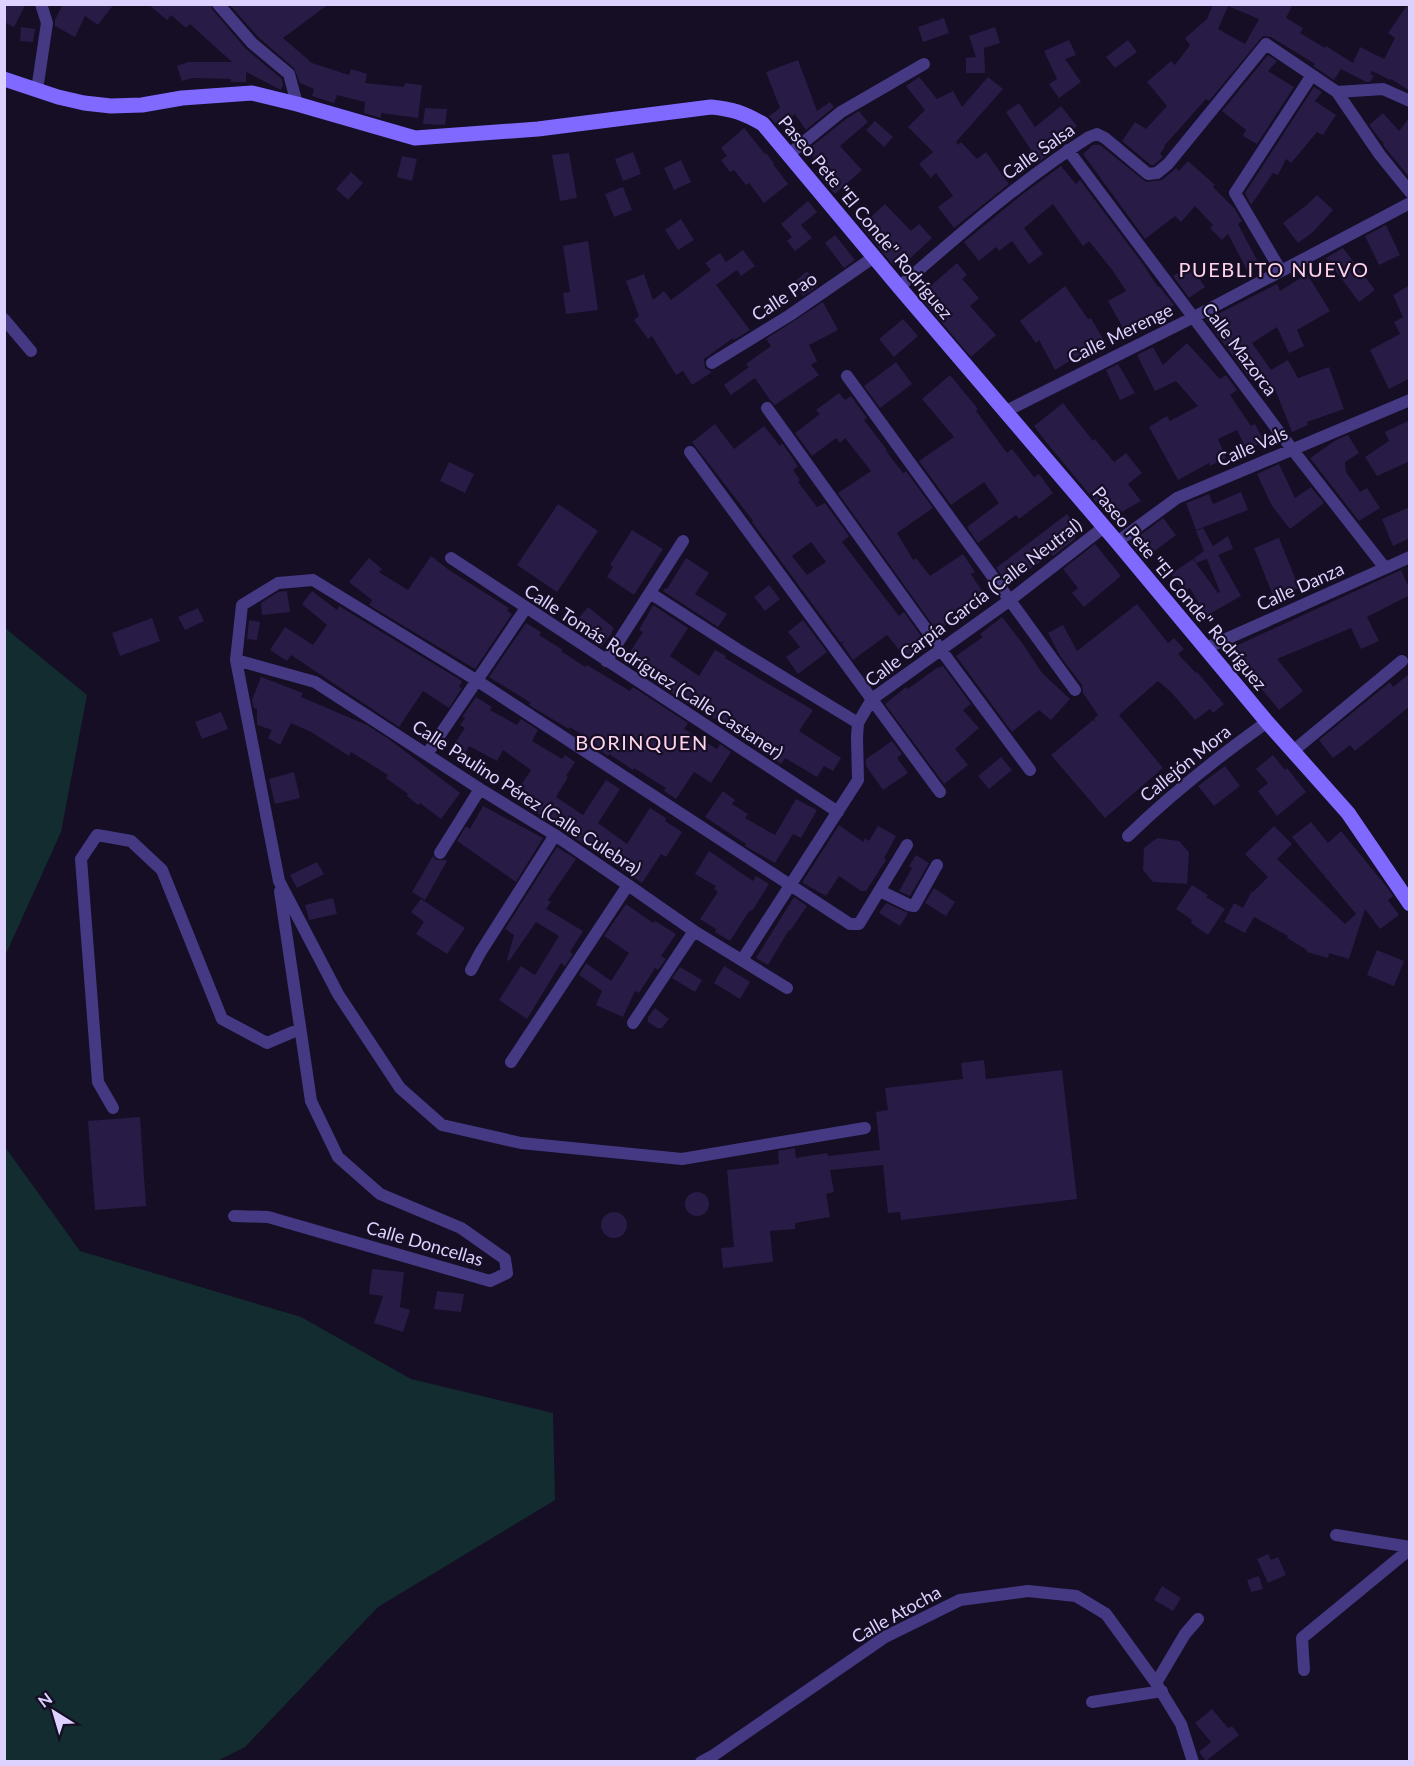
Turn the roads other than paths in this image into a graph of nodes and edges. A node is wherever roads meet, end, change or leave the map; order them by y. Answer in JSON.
{"nodes":[{"id":1,"x":41,"y":4,"type":"edge"},
{"id":2,"x":218,"y":4,"type":"edge"},
{"id":3,"x":924,"y":64,"type":"dead end"},
{"id":4,"x":1312,"y":75,"type":"junction"},
{"id":5,"x":4,"y":79,"type":"edge"},
{"id":6,"x":38,"y":90,"type":"junction"},
{"id":7,"x":1337,"y":92,"type":"junction"},
{"id":8,"x":1410,"y":101,"type":"edge"},
{"id":9,"x":297,"y":104,"type":"junction"},
{"id":10,"x":1068,"y":150,"type":"junction"},
{"id":11,"x":788,"y":155,"type":"junction"},
{"id":12,"x":1410,"y":192,"type":"edge"},
{"id":13,"x":1410,"y":203,"type":"edge"},
{"id":14,"x":874,"y":257,"type":"junction"},
{"id":15,"x":1281,"y":271,"type":"junction"},
{"id":16,"x":899,"y":287,"type":"junction"},
{"id":17,"x":1194,"y":317,"type":"junction"},
{"id":18,"x":4,"y":319,"type":"edge"},
{"id":19,"x":31,"y":351,"type":"dead end"},
{"id":20,"x":712,"y":363,"type":"dead end"},
{"id":21,"x":847,"y":376,"type":"dead end"},
{"id":22,"x":1410,"y":400,"type":"edge"},
{"id":23,"x":767,"y":408,"type":"dead end"},
{"id":24,"x":1006,"y":411,"type":"junction"},
{"id":25,"x":1292,"y":448,"type":"junction"},
{"id":26,"x":690,"y":452,"type":"dead end"},
{"id":27,"x":1104,"y":527,"type":"junction"},
{"id":28,"x":683,"y":541,"type":"dead end"},
{"id":29,"x":1117,"y":542,"type":"junction"},
{"id":30,"x":1410,"y":557,"type":"edge"},
{"id":31,"x":451,"y":558,"type":"dead end"},
{"id":32,"x":1385,"y":568,"type":"junction"},
{"id":33,"x":650,"y":593,"type":"junction"},
{"id":34,"x":1010,"y":600,"type":"junction"},
{"id":35,"x":525,"y":608,"type":"junction"},
{"id":36,"x":1206,"y":648,"type":"junction"},
{"id":37,"x":941,"y":650,"type":"junction"},
{"id":38,"x":236,"y":660,"type":"junction"},
{"id":39,"x":606,"y":661,"type":"junction"},
{"id":40,"x":1402,"y":661,"type":"dead end"},
{"id":41,"x":476,"y":680,"type":"junction"},
{"id":42,"x":1075,"y":690,"type":"dead end"},
{"id":43,"x":872,"y":699,"type":"junction"},
{"id":44,"x":1267,"y":722,"type":"junction"},
{"id":45,"x":858,"y":723,"type":"junction"},
{"id":46,"x":1293,"y":751,"type":"junction"},
{"id":47,"x":427,"y":754,"type":"junction"},
{"id":48,"x":1030,"y":770,"type":"dead end"},
{"id":49,"x":480,"y":789,"type":"junction"},
{"id":50,"x":940,"y":792,"type":"dead end"},
{"id":51,"x":838,"y":812,"type":"junction"},
{"id":52,"x":555,"y":835,"type":"junction"},
{"id":53,"x":1128,"y":836,"type":"dead end"},
{"id":54,"x":907,"y":845,"type":"dead end"},
{"id":55,"x":440,"y":853,"type":"dead end"},
{"id":56,"x":937,"y":865,"type":"dead end"},
{"id":57,"x":279,"y":881,"type":"junction"},
{"id":58,"x":628,"y":885,"type":"junction"},
{"id":59,"x":791,"y":886,"type":"junction"},
{"id":60,"x":880,"y":891,"type":"junction"},
{"id":61,"x":1410,"y":904,"type":"edge"},
{"id":62,"x":694,"y":931,"type":"junction"},
{"id":63,"x":742,"y":960,"type":"junction"},
{"id":64,"x":471,"y":970,"type":"dead end"},
{"id":65,"x":787,"y":988,"type":"dead end"},
{"id":66,"x":633,"y":1023,"type":"dead end"},
{"id":67,"x":300,"y":1029,"type":"junction"},
{"id":68,"x":511,"y":1062,"type":"dead end"},
{"id":69,"x":113,"y":1108,"type":"dead end"},
{"id":70,"x":865,"y":1128,"type":"dead end"},
{"id":71,"x":234,"y":1216,"type":"dead end"},
{"id":72,"x":1336,"y":1535,"type":"dead end"},
{"id":73,"x":1410,"y":1548,"type":"edge"},
{"id":74,"x":1198,"y":1618,"type":"dead end"},
{"id":75,"x":1304,"y":1670,"type":"dead end"},
{"id":76,"x":1159,"y":1687,"type":"junction"},
{"id":77,"x":1092,"y":1702,"type":"dead end"},
{"id":78,"x":701,"y":1761,"type":"edge"},
{"id":79,"x":1193,"y":1761,"type":"edge"}],
"edges":[{"from":1,"to":6,"type":"street"},
{"from":2,"to":9,"type":"street"},
{"from":3,"to":11,"type":"street"},
{"from":4,"to":7,"type":"street"},
{"from":4,"to":10,"type":"street","name":"Calle Salsa"},
{"from":4,"to":15,"type":"street"},
{"from":5,"to":6,"type":"street","name":"Paseo Pete \"El Conde\" Rodríguez"},
{"from":6,"to":9,"type":"street","name":"Paseo Pete \"El Conde\" Rodríguez"},
{"from":7,"to":8,"type":"street"},
{"from":7,"to":12,"type":"street"},
{"from":9,"to":11,"type":"street","name":"Paseo Pete \"El Conde\" Rodríguez"},
{"from":10,"to":16,"type":"street","name":"Calle Salsa"},
{"from":10,"to":17,"type":"street","name":"Calle Mazorca"},
{"from":11,"to":14,"type":"street","name":"Paseo Pete \"El Conde\" Rodríguez"},
{"from":13,"to":15,"type":"street","name":"Calle Merenge"},
{"from":14,"to":16,"type":"street","name":"Paseo Pete \"El Conde\" Rodríguez"},
{"from":14,"to":20,"type":"street","name":"Calle Pao"},
{"from":15,"to":17,"type":"street","name":"Calle Merenge"},
{"from":16,"to":24,"type":"street","name":"Paseo Pete \"El Conde\" Rodríguez"},
{"from":17,"to":24,"type":"street","name":"Calle Merenge"},
{"from":17,"to":25,"type":"street","name":"Calle Mazorca"},
{"from":18,"to":19,"type":"street"},
{"from":21,"to":34,"type":"street"},
{"from":22,"to":25,"type":"street","name":"Calle Vals"},
{"from":23,"to":37,"type":"street"},
{"from":24,"to":27,"type":"street","name":"Paseo Pete \"El Conde\" Rodríguez"},
{"from":25,"to":29,"type":"street","name":"Calle Vals"},
{"from":25,"to":32,"type":"street","name":"Calle Mazorca"},
{"from":26,"to":43,"type":"street"},
{"from":27,"to":29,"type":"street","name":"Paseo Pete \"El Conde\" Rodríguez"},
{"from":27,"to":34,"type":"street","name":"Calle Carpía García (Calle Neutral)"},
{"from":28,"to":33,"type":"street"},
{"from":29,"to":36,"type":"street","name":"Paseo Pete \"El Conde\" Rodríguez"},
{"from":30,"to":32,"type":"street","name":"Calle Danza"},
{"from":31,"to":35,"type":"street","name":"Calle Tomás Rodríguez (Calle Castaner)"},
{"from":32,"to":36,"type":"street","name":"Calle Danza"},
{"from":33,"to":39,"type":"street"},
{"from":33,"to":45,"type":"street"},
{"from":34,"to":37,"type":"street","name":"Calle Carpía García (Calle Neutral)"},
{"from":34,"to":42,"type":"street"},
{"from":35,"to":39,"type":"street","name":"Calle Tomás Rodríguez (Calle Castaner)"},
{"from":35,"to":41,"type":"street"},
{"from":36,"to":44,"type":"street","name":"Paseo Pete \"El Conde\" Rodríguez"},
{"from":37,"to":43,"type":"street","name":"Calle Carpía García (Calle Neutral)"},
{"from":37,"to":48,"type":"street"},
{"from":38,"to":41,"type":"street"},
{"from":38,"to":47,"type":"street","name":"Calle Paulino Pérez (Calle Culebra)"},
{"from":38,"to":57,"type":"street"},
{"from":39,"to":51,"type":"street","name":"Calle Tomás Rodríguez (Calle Castaner)"},
{"from":40,"to":46,"type":"street"},
{"from":41,"to":47,"type":"street"},
{"from":41,"to":59,"type":"street"},
{"from":43,"to":45,"type":"street","name":"Calle Carpía García (Calle Neutral)"},
{"from":43,"to":50,"type":"street"},
{"from":44,"to":46,"type":"street","name":"Paseo Pete \"El Conde\" Rodríguez"},
{"from":44,"to":53,"type":"street","name":"Callejón Mora"},
{"from":45,"to":51,"type":"street","name":"Calle Carpía García (Calle Neutral)"},
{"from":46,"to":61,"type":"street","name":"Paseo Pete \"El Conde\" Rodríguez"},
{"from":47,"to":49,"type":"street","name":"Calle Paulino Pérez (Calle Culebra)"},
{"from":49,"to":52,"type":"street","name":"Calle Paulino Pérez (Calle Culebra)"},
{"from":49,"to":55,"type":"street"},
{"from":51,"to":59,"type":"street","name":"Calle Carpía García (Calle Neutral)"},
{"from":52,"to":58,"type":"street","name":"Calle Paulino Pérez (Calle Culebra)"},
{"from":52,"to":64,"type":"street"},
{"from":54,"to":60,"type":"street"},
{"from":56,"to":60,"type":"street"},
{"from":57,"to":67,"type":"street","name":"Calle Doncellas"},
{"from":57,"to":70,"type":"street"},
{"from":58,"to":62,"type":"street","name":"Calle Paulino Pérez (Calle Culebra)"},
{"from":58,"to":68,"type":"street"},
{"from":59,"to":60,"type":"street"},
{"from":59,"to":63,"type":"street","name":"Calle Carpía García (Calle Neutral)"},
{"from":62,"to":63,"type":"street","name":"Calle Paulino Pérez (Calle Culebra)"},
{"from":62,"to":66,"type":"street"},
{"from":63,"to":65,"type":"street","name":"Calle Paulino Pérez (Calle Culebra)"},
{"from":67,"to":69,"type":"street"},
{"from":67,"to":71,"type":"street","name":"Calle Doncellas"},
{"from":72,"to":73,"type":"street"},
{"from":73,"to":75,"type":"street"},
{"from":74,"to":76,"type":"street"},
{"from":76,"to":77,"type":"street"},
{"from":76,"to":78,"type":"street","name":"Calle Atocha"},
{"from":76,"to":79,"type":"street","name":"Calle Atocha"}]}
